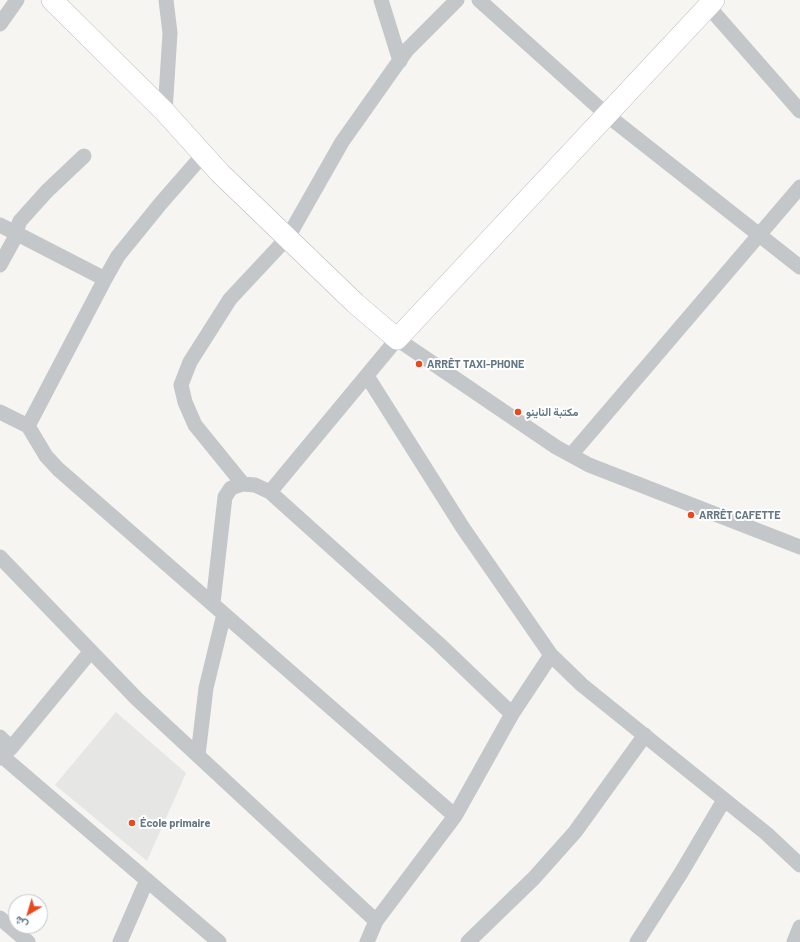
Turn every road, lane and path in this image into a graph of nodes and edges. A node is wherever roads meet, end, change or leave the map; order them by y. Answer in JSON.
{"nodes":[{"id":1,"x":17,"y":0,"type":"edge"},
{"id":2,"x":52,"y":0,"type":"edge"},
{"id":3,"x":166,"y":0,"type":"edge"},
{"id":4,"x":381,"y":0,"type":"edge"},
{"id":5,"x":457,"y":0,"type":"edge"},
{"id":6,"x":479,"y":0,"type":"edge"},
{"id":7,"x":711,"y":3,"type":"edge"},
{"id":8,"x":0,"y":24,"type":"edge"},
{"id":9,"x":400,"y":60,"type":"junction"},
{"id":10,"x":800,"y":111,"type":"edge"},
{"id":11,"x":165,"y":112,"type":"junction"},
{"id":12,"x":607,"y":115,"type":"junction"},
{"id":13,"x":203,"y":155,"type":"junction"},
{"id":14,"x":84,"y":156,"type":"dead end"},
{"id":15,"x":800,"y":187,"type":"edge"},
{"id":16,"x":0,"y":225,"type":"edge"},
{"id":17,"x":17,"y":234,"type":"junction"},
{"id":18,"x":759,"y":236,"type":"junction"},
{"id":19,"x":288,"y":237,"type":"junction"},
{"id":20,"x":0,"y":265,"type":"edge"},
{"id":21,"x":800,"y":267,"type":"edge"},
{"id":22,"x":105,"y":279,"type":"junction"},
{"id":23,"x":397,"y":339,"type":"junction"},
{"id":24,"x":367,"y":376,"type":"junction"},
{"id":25,"x":0,"y":412,"type":"edge"},
{"id":26,"x":28,"y":426,"type":"junction"},
{"id":27,"x":571,"y":455,"type":"junction"},
{"id":28,"x":243,"y":484,"type":"junction"},
{"id":29,"x":270,"y":492,"type":"junction"},
{"id":30,"x":800,"y":546,"type":"edge"},
{"id":31,"x":0,"y":557,"type":"edge"},
{"id":32,"x":213,"y":603,"type":"junction"},
{"id":33,"x":224,"y":614,"type":"junction"},
{"id":34,"x":91,"y":652,"type":"junction"},
{"id":35,"x":551,"y":655,"type":"junction"},
{"id":36,"x":512,"y":714,"type":"junction"},
{"id":37,"x":645,"y":735,"type":"junction"},
{"id":38,"x":0,"y":737,"type":"edge"},
{"id":39,"x":5,"y":754,"type":"edge"},
{"id":40,"x":198,"y":755,"type":"junction"},
{"id":41,"x":724,"y":800,"type":"junction"},
{"id":42,"x":455,"y":816,"type":"junction"},
{"id":43,"x":800,"y":865,"type":"edge"},
{"id":44,"x":147,"y":880,"type":"junction"},
{"id":45,"x":0,"y":918,"type":"edge"},
{"id":46,"x":376,"y":921,"type":"junction"},
{"id":47,"x":800,"y":927,"type":"edge"},
{"id":48,"x":28,"y":942,"type":"edge"},
{"id":49,"x":120,"y":942,"type":"edge"},
{"id":50,"x":219,"y":942,"type":"edge"},
{"id":51,"x":367,"y":942,"type":"edge"},
{"id":52,"x":468,"y":942,"type":"edge"},
{"id":53,"x":637,"y":942,"type":"edge"},
{"id":54,"x":794,"y":942,"type":"edge"}],
"edges":[{"from":1,"to":8,"type":"street"},
{"from":2,"to":11,"type":"main road"},
{"from":3,"to":11,"type":"street"},
{"from":4,"to":9,"type":"street"},
{"from":5,"to":9,"type":"street"},
{"from":6,"to":12,"type":"street"},
{"from":7,"to":10,"type":"street"},
{"from":7,"to":12,"type":"main road"},
{"from":9,"to":19,"type":"street"},
{"from":11,"to":13,"type":"main road"},
{"from":12,"to":18,"type":"street"},
{"from":12,"to":23,"type":"main road"},
{"from":13,"to":19,"type":"main road"},
{"from":13,"to":22,"type":"street"},
{"from":14,"to":17,"type":"street"},
{"from":15,"to":18,"type":"street"},
{"from":16,"to":17,"type":"street"},
{"from":17,"to":20,"type":"street"},
{"from":17,"to":22,"type":"street"},
{"from":18,"to":21,"type":"street"},
{"from":18,"to":27,"type":"street"},
{"from":19,"to":23,"type":"main road"},
{"from":19,"to":28,"type":"street"},
{"from":22,"to":26,"type":"street"},
{"from":23,"to":24,"type":"street"},
{"from":23,"to":27,"type":"street"},
{"from":24,"to":29,"type":"street"},
{"from":24,"to":35,"type":"street"},
{"from":25,"to":26,"type":"street"},
{"from":26,"to":32,"type":"street"},
{"from":27,"to":30,"type":"street"},
{"from":28,"to":29,"type":"street"},
{"from":28,"to":32,"type":"street"},
{"from":29,"to":36,"type":"street"},
{"from":31,"to":34,"type":"street"},
{"from":32,"to":33,"type":"street"},
{"from":33,"to":40,"type":"street"},
{"from":33,"to":42,"type":"street"},
{"from":34,"to":39,"type":"street"},
{"from":34,"to":40,"type":"street"},
{"from":35,"to":36,"type":"street"},
{"from":35,"to":37,"type":"street"},
{"from":36,"to":42,"type":"street"},
{"from":37,"to":41,"type":"street"},
{"from":37,"to":52,"type":"street"},
{"from":38,"to":39,"type":"street"},
{"from":39,"to":44,"type":"street"},
{"from":40,"to":46,"type":"street"},
{"from":41,"to":43,"type":"street"},
{"from":41,"to":53,"type":"street"},
{"from":42,"to":46,"type":"street"},
{"from":44,"to":49,"type":"street"},
{"from":44,"to":50,"type":"street"},
{"from":45,"to":48,"type":"street"},
{"from":46,"to":51,"type":"street"},
{"from":47,"to":54,"type":"street"}]}
